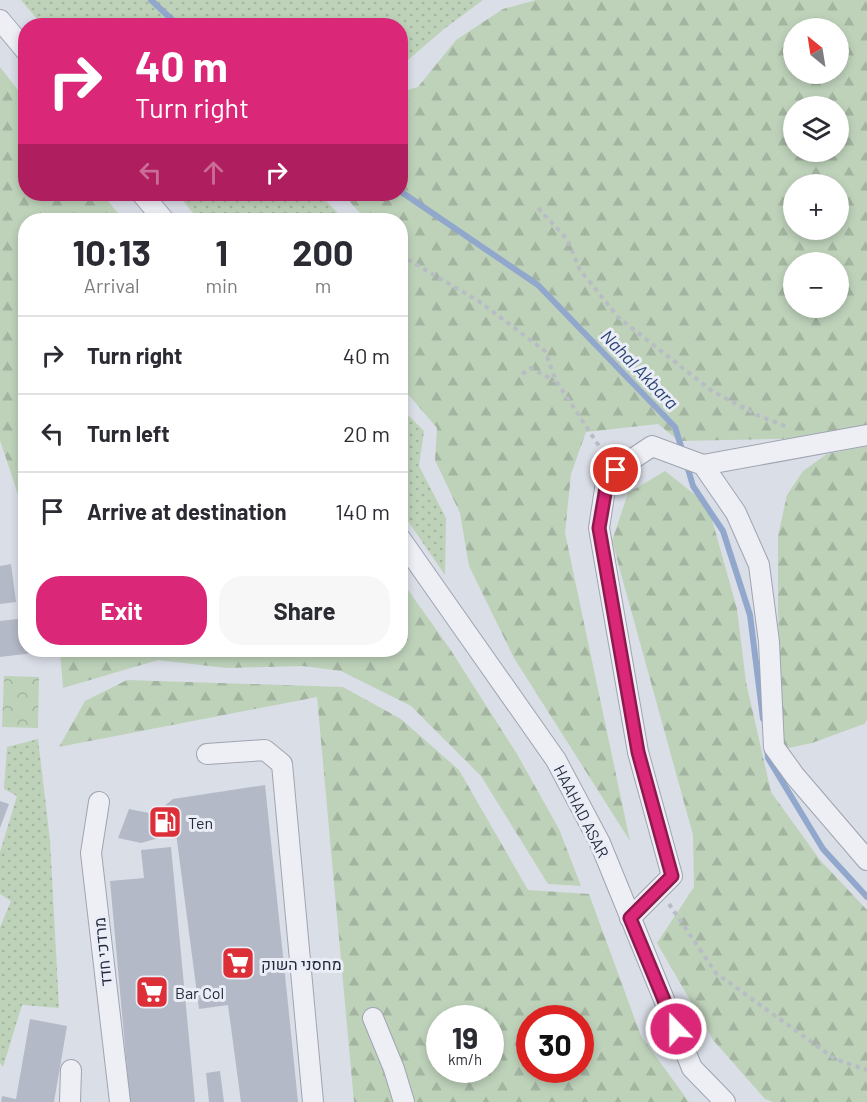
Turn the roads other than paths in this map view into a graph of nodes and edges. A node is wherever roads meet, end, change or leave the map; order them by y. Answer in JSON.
{"nodes":[{"id":1,"x":0,"y":20,"type":"edge"},
{"id":2,"x":18,"y":41,"type":"edge"},
{"id":3,"x":148,"y":201,"type":"edge"},
{"id":4,"x":158,"y":213,"type":"edge"},
{"id":5,"x":867,"y":435,"type":"edge"},
{"id":6,"x":702,"y":465,"type":"junction"},
{"id":7,"x":408,"y":549,"type":"edge"},
{"id":8,"x":207,"y":754,"type":"dead end"},
{"id":9,"x":99,"y":802,"type":"dead end"},
{"id":10,"x":867,"y":860,"type":"edge"},
{"id":11,"x":630,"y":918,"type":"junction"},
{"id":12,"x":373,"y":1018,"type":"dead end"},
{"id":13,"x":71,"y":1070,"type":"dead end"},
{"id":14,"x":70,"y":1102,"type":"edge"},
{"id":15,"x":120,"y":1102,"type":"edge"},
{"id":16,"x":313,"y":1102,"type":"edge"},
{"id":17,"x":404,"y":1102,"type":"edge"},
{"id":18,"x":725,"y":1102,"type":"edge"}],
"edges":[{"from":1,"to":2,"type":"street"},
{"from":3,"to":4,"type":"street"},
{"from":5,"to":6,"type":"street"},
{"from":6,"to":10,"type":"street"},
{"from":6,"to":11,"type":"street"},
{"from":7,"to":11,"type":"street","name":"HAAHAD ASAR"},
{"from":8,"to":16,"type":"street"},
{"from":9,"to":15,"type":"street","name":"מרדכי חדד"},
{"from":11,"to":18,"type":"street","name":"HAAHAD ASAR"},
{"from":12,"to":17,"type":"street"},
{"from":13,"to":14,"type":"street"}]}
